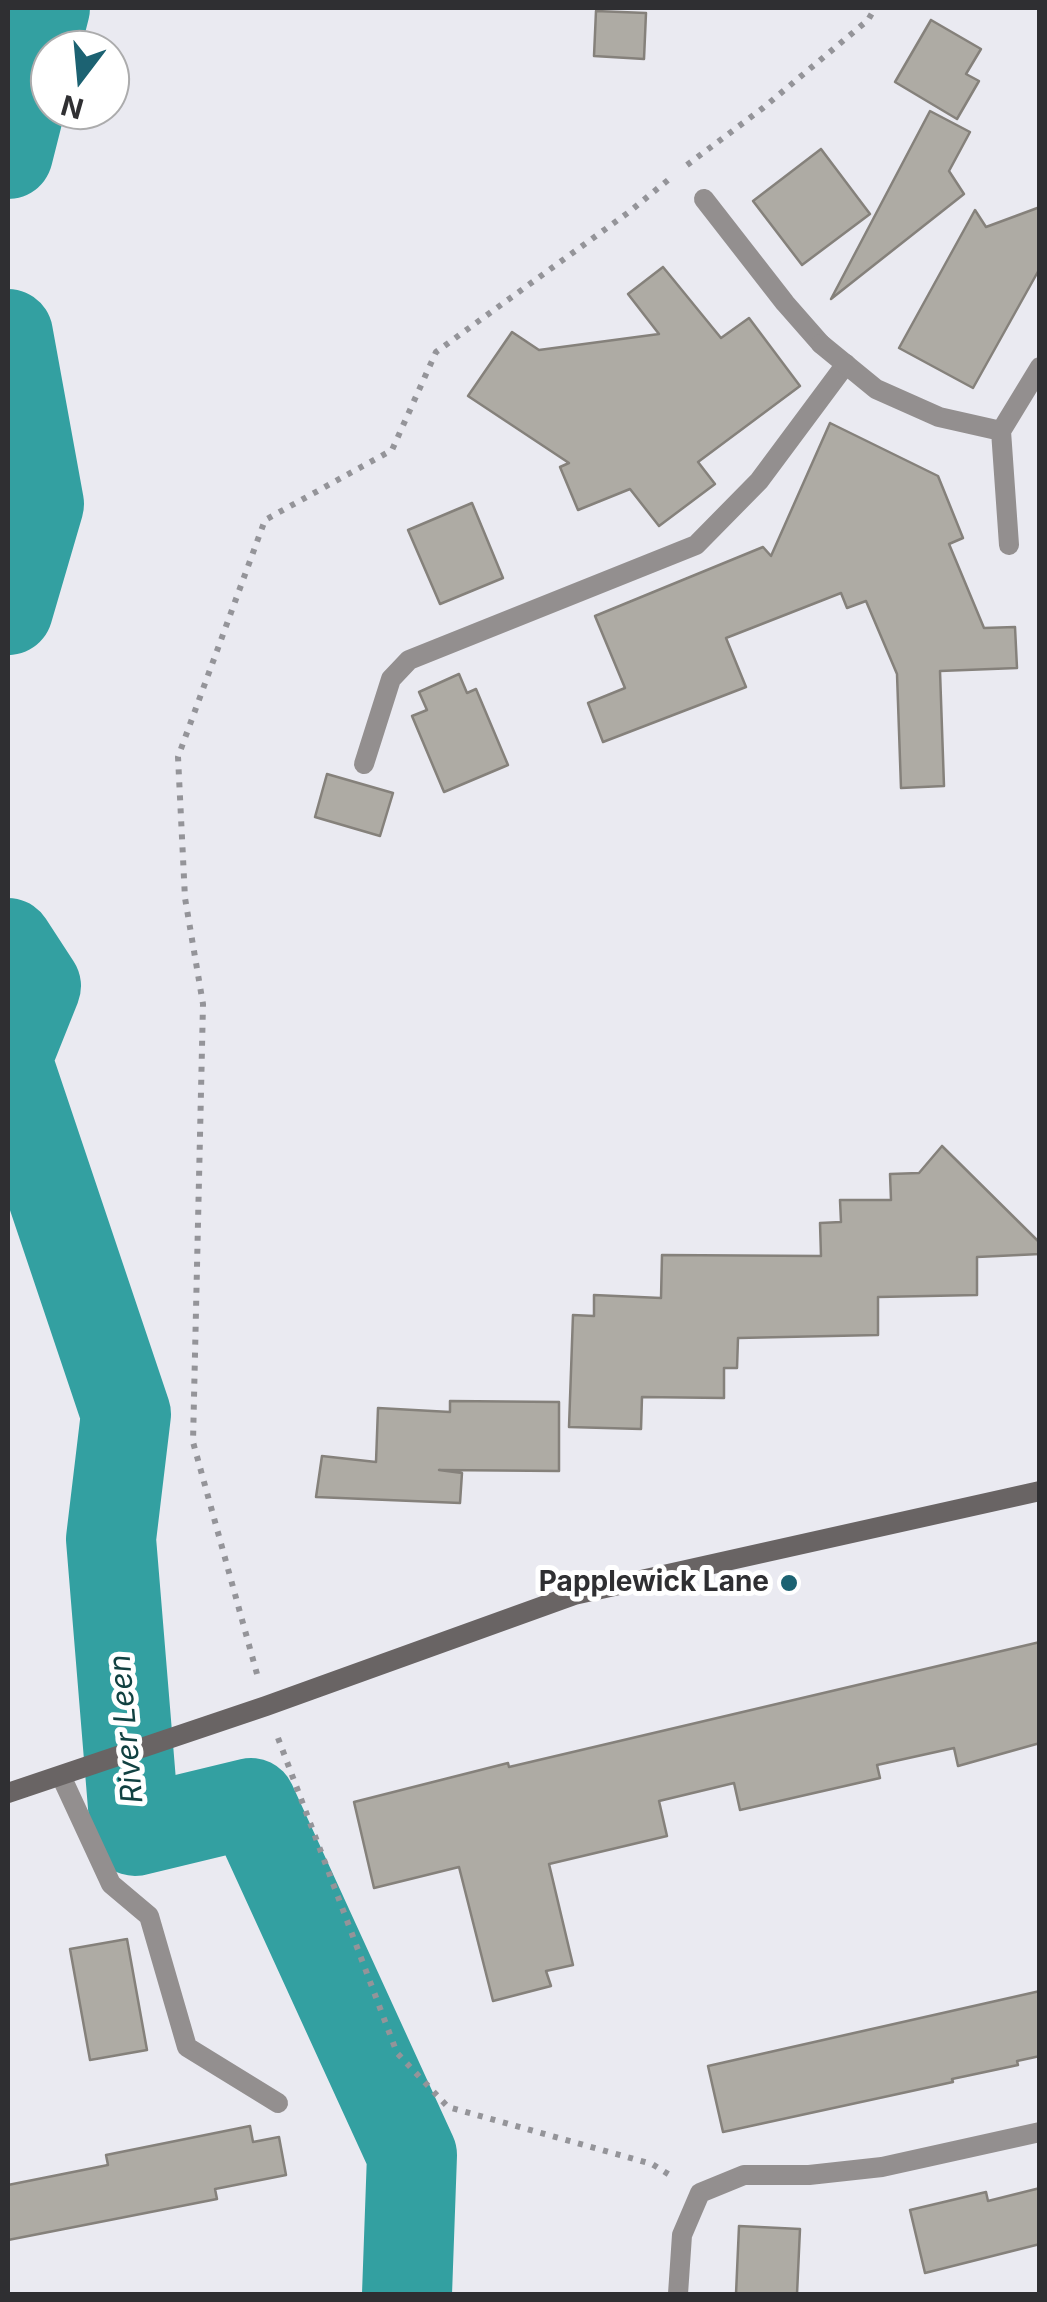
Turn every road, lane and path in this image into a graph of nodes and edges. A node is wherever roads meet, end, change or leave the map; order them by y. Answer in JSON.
{"nodes":[{"id":1,"x":704,"y":199,"type":"dead end"},
{"id":2,"x":846,"y":364,"type":"junction"},
{"id":3,"x":1040,"y":367,"type":"edge"},
{"id":4,"x":1001,"y":431,"type":"junction"},
{"id":5,"x":1008,"y":545,"type":"dead end"},
{"id":6,"x":364,"y":764,"type":"dead end"},
{"id":7,"x":193,"y":1442,"type":"dead end"},
{"id":8,"x":1040,"y":1492,"type":"edge"},
{"id":9,"x":266,"y":1706,"type":"junction"},
{"id":10,"x":61,"y":1776,"type":"junction"},
{"id":11,"x":8,"y":1793,"type":"edge"},
{"id":12,"x":278,"y":2104,"type":"dead end"},
{"id":13,"x":1040,"y":2132,"type":"edge"},
{"id":14,"x":700,"y":2193,"type":"junction"},
{"id":15,"x":678,"y":2294,"type":"edge"}],
"edges":[{"from":1,"to":2,"type":"street"},
{"from":2,"to":4,"type":"street"},
{"from":2,"to":6,"type":"street"},
{"from":3,"to":4,"type":"street"},
{"from":4,"to":5,"type":"street"},
{"from":7,"to":9,"type":"path"},
{"from":8,"to":9,"type":"street"},
{"from":9,"to":10,"type":"street"},
{"from":9,"to":14,"type":"path"},
{"from":10,"to":11,"type":"street"},
{"from":10,"to":12,"type":"street"},
{"from":13,"to":14,"type":"street"},
{"from":14,"to":15,"type":"street"}]}
